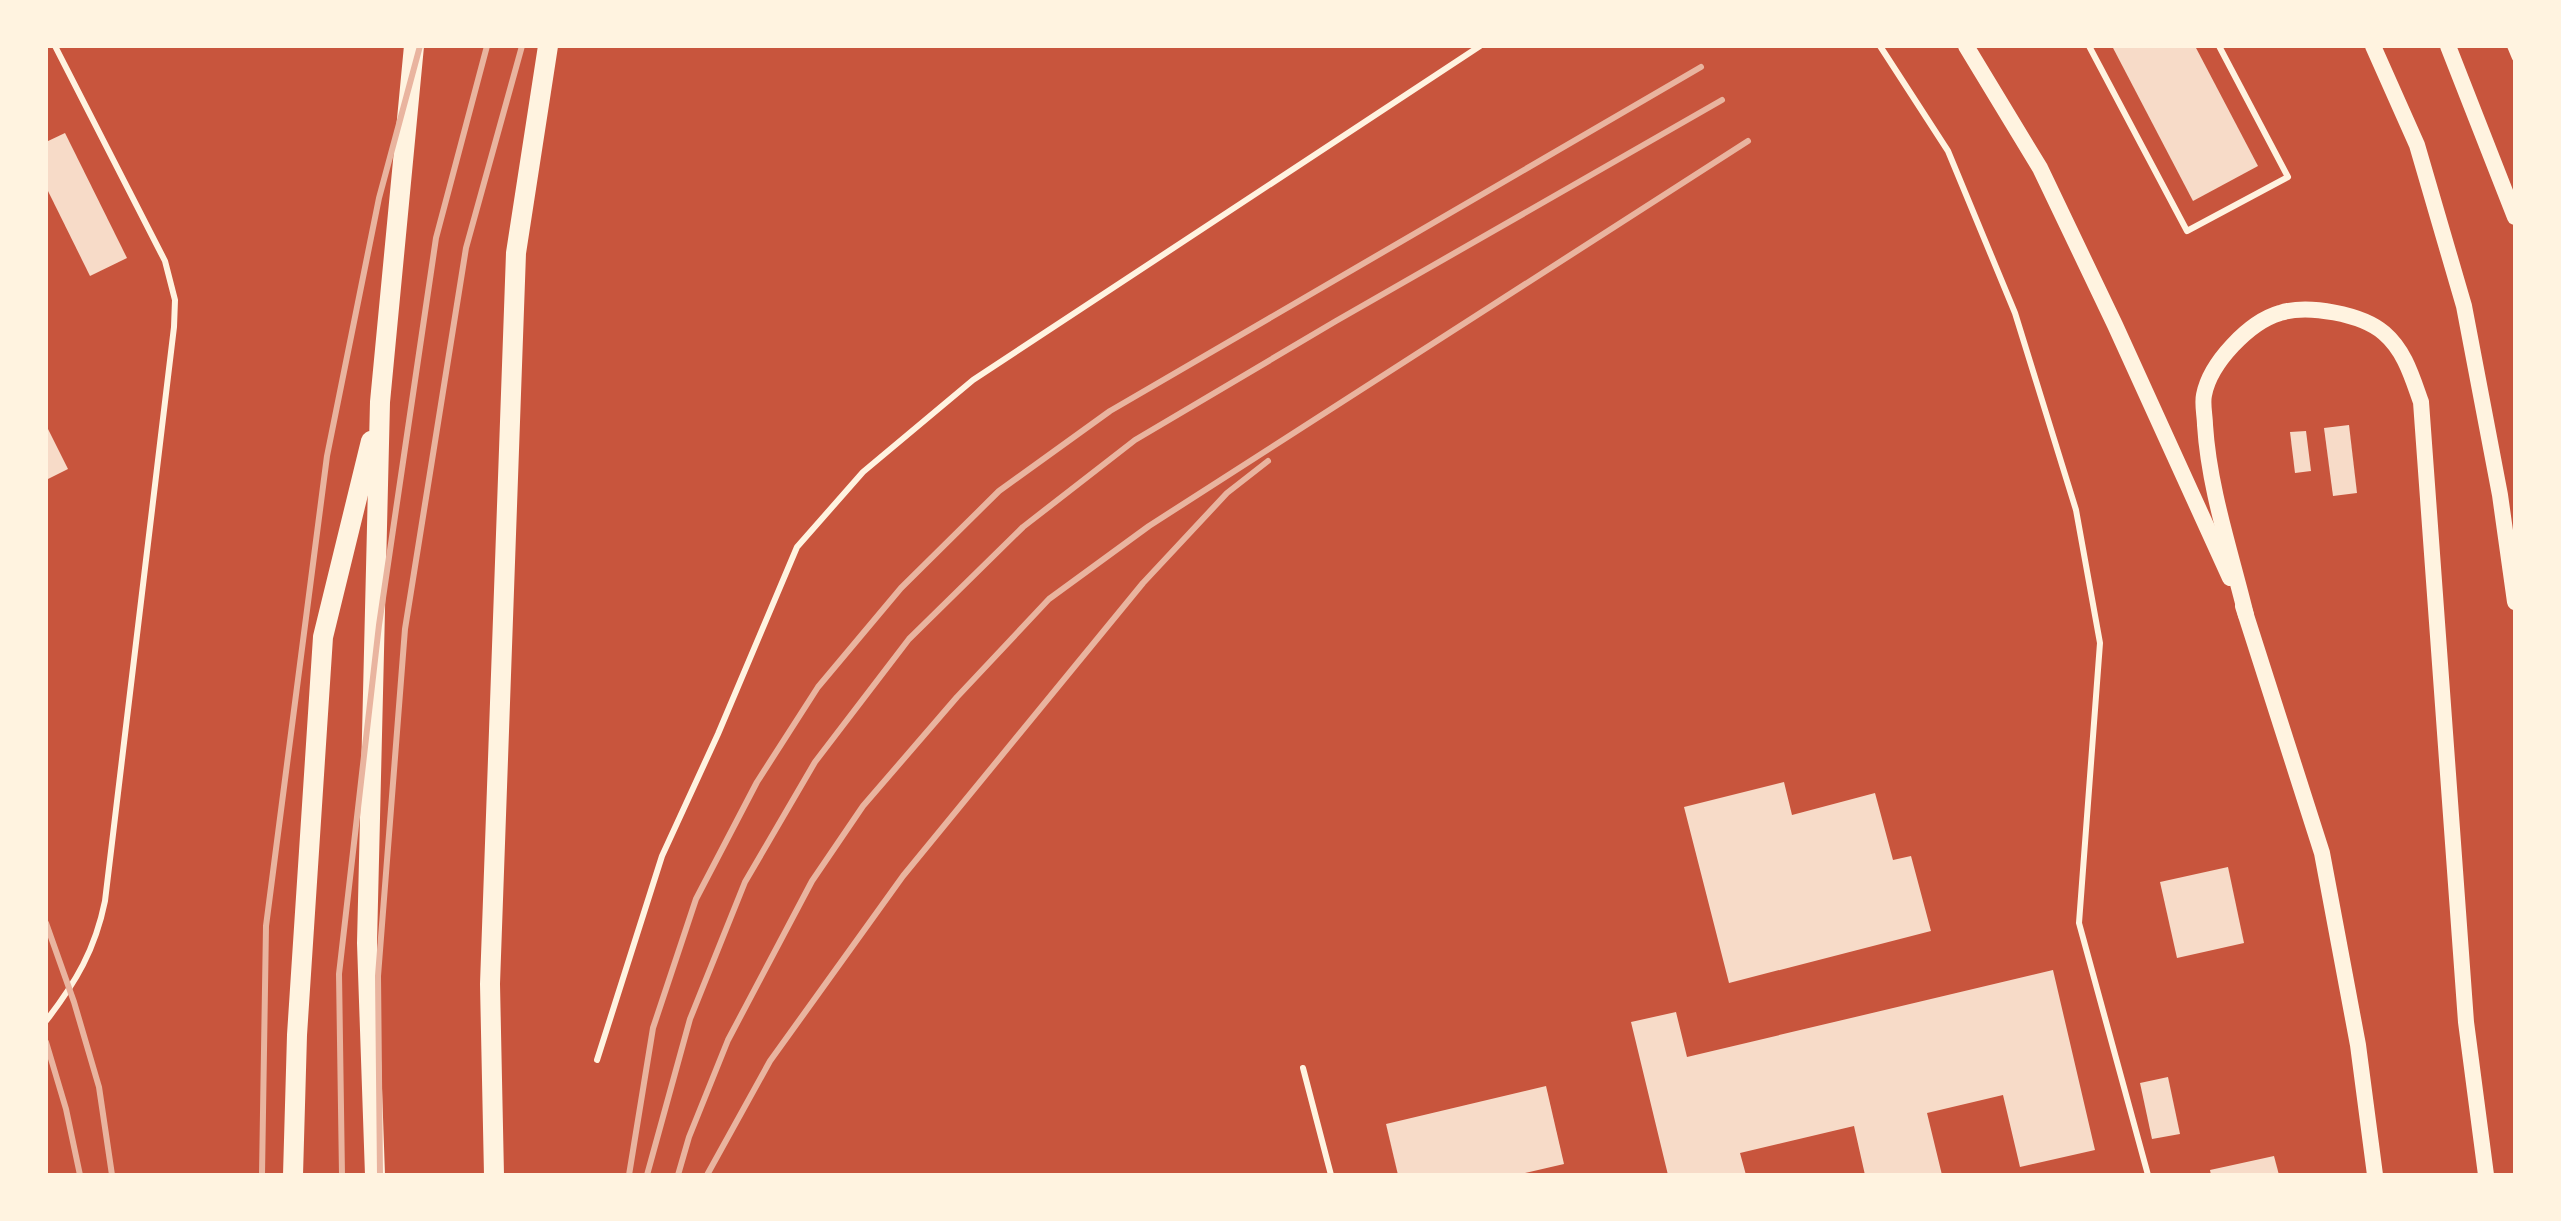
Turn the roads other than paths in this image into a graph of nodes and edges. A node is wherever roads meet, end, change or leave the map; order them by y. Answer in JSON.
{"nodes":[{"id":1,"x":55,"y":46,"type":"edge"},
{"id":2,"x":414,"y":46,"type":"edge"},
{"id":3,"x":548,"y":46,"type":"edge"},
{"id":4,"x":1480,"y":46,"type":"edge"},
{"id":5,"x":1880,"y":46,"type":"edge"},
{"id":6,"x":1966,"y":46,"type":"edge"},
{"id":7,"x":2089,"y":46,"type":"edge"},
{"id":8,"x":2219,"y":46,"type":"edge"},
{"id":9,"x":2373,"y":46,"type":"edge"},
{"id":10,"x":2448,"y":46,"type":"edge"},
{"id":11,"x":2510,"y":46,"type":"edge"},
{"id":12,"x":2515,"y":58,"type":"edge"},
{"id":13,"x":2515,"y":217,"type":"edge"},
{"id":14,"x":380,"y":402,"type":"junction"},
{"id":15,"x":2515,"y":602,"type":"edge"},
{"id":16,"x":2246,"y":615,"type":"junction"},
{"id":17,"x":46,"y":1021,"type":"edge"},
{"id":18,"x":597,"y":1060,"type":"dead end"},
{"id":19,"x":1303,"y":1068,"type":"dead end"},
{"id":20,"x":293,"y":1175,"type":"edge"},
{"id":21,"x":375,"y":1175,"type":"edge"},
{"id":22,"x":494,"y":1175,"type":"edge"},
{"id":23,"x":1331,"y":1175,"type":"edge"},
{"id":24,"x":2148,"y":1175,"type":"edge"},
{"id":25,"x":2375,"y":1175,"type":"edge"},
{"id":26,"x":2486,"y":1175,"type":"edge"}],
"edges":[{"from":1,"to":17,"type":"lane"},
{"from":2,"to":14,"type":"main road"},
{"from":3,"to":22,"type":"main road"},
{"from":4,"to":18,"type":"lane"},
{"from":5,"to":24,"type":"lane"},
{"from":6,"to":16,"type":"main road"},
{"from":7,"to":8,"type":"lane"},
{"from":9,"to":15,"type":"main road"},
{"from":10,"to":13,"type":"main road"},
{"from":11,"to":12,"type":"lane"},
{"from":14,"to":20,"type":"main road"},
{"from":14,"to":21,"type":"main road"},
{"from":16,"to":25,"type":"main road"},
{"from":16,"to":26,"type":"main road"},
{"from":19,"to":23,"type":"lane"}]}
